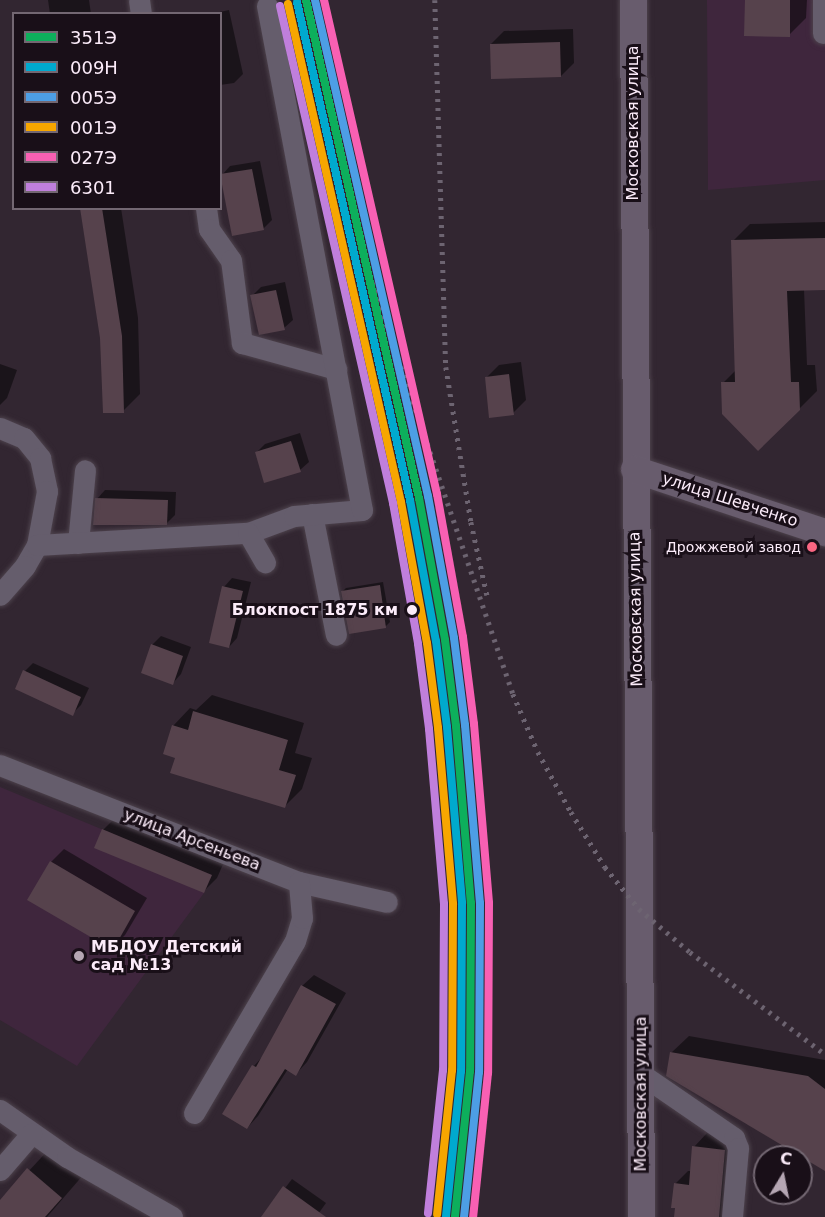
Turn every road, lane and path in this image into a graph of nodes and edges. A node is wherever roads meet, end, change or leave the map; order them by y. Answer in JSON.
{"nodes":[{"id":1,"x":633,"y":0,"type":"edge"},
{"id":2,"x":823,"y":0,"type":"edge"},
{"id":3,"x":267,"y":6,"type":"dead end"},
{"id":4,"x":823,"y":33,"type":"dead end"},
{"id":5,"x":206,"y":210,"type":"edge"},
{"id":6,"x":336,"y":369,"type":"junction"},
{"id":7,"x":0,"y":429,"type":"edge"},
{"id":8,"x":634,"y":469,"type":"junction"},
{"id":9,"x":85,"y":470,"type":"dead end"},
{"id":10,"x":312,"y":514,"type":"junction"},
{"id":11,"x":248,"y":532,"type":"junction"},
{"id":12,"x":825,"y":532,"type":"edge"},
{"id":13,"x":78,"y":543,"type":"junction"},
{"id":14,"x":37,"y":545,"type":"junction"},
{"id":15,"x":265,"y":562,"type":"dead end"},
{"id":16,"x":0,"y":595,"type":"edge"},
{"id":17,"x":336,"y":635,"type":"dead end"},
{"id":18,"x":0,"y":765,"type":"edge"},
{"id":19,"x":298,"y":882,"type":"junction"},
{"id":20,"x":387,"y":902,"type":"dead end"},
{"id":21,"x":641,"y":1074,"type":"junction"},
{"id":22,"x":0,"y":1110,"type":"edge"},
{"id":23,"x":194,"y":1113,"type":"dead end"},
{"id":24,"x":32,"y":1134,"type":"junction"},
{"id":25,"x":0,"y":1170,"type":"edge"},
{"id":26,"x":172,"y":1217,"type":"edge"},
{"id":27,"x":640,"y":1217,"type":"edge"},
{"id":28,"x":732,"y":1217,"type":"edge"}],
"edges":[{"from":1,"to":8,"type":"main road","name":"Московская улица"},
{"from":2,"to":4,"type":"street"},
{"from":3,"to":6,"type":"street"},
{"from":5,"to":6,"type":"street"},
{"from":6,"to":10,"type":"street"},
{"from":7,"to":14,"type":"street"},
{"from":8,"to":12,"type":"main road","name":"улица Шевченко"},
{"from":8,"to":21,"type":"main road","name":"Московская улица"},
{"from":9,"to":13,"type":"street"},
{"from":10,"to":11,"type":"street"},
{"from":10,"to":17,"type":"street"},
{"from":11,"to":13,"type":"street"},
{"from":11,"to":15,"type":"street"},
{"from":13,"to":14,"type":"street"},
{"from":14,"to":16,"type":"street"},
{"from":18,"to":19,"type":"street","name":"улица Арсеньева"},
{"from":19,"to":20,"type":"street","name":"улица Арсеньева"},
{"from":19,"to":23,"type":"street"},
{"from":21,"to":27,"type":"main road","name":"Московская улица"},
{"from":21,"to":28,"type":"street"},
{"from":22,"to":24,"type":"street"},
{"from":24,"to":25,"type":"street"},
{"from":24,"to":26,"type":"street"}]}
